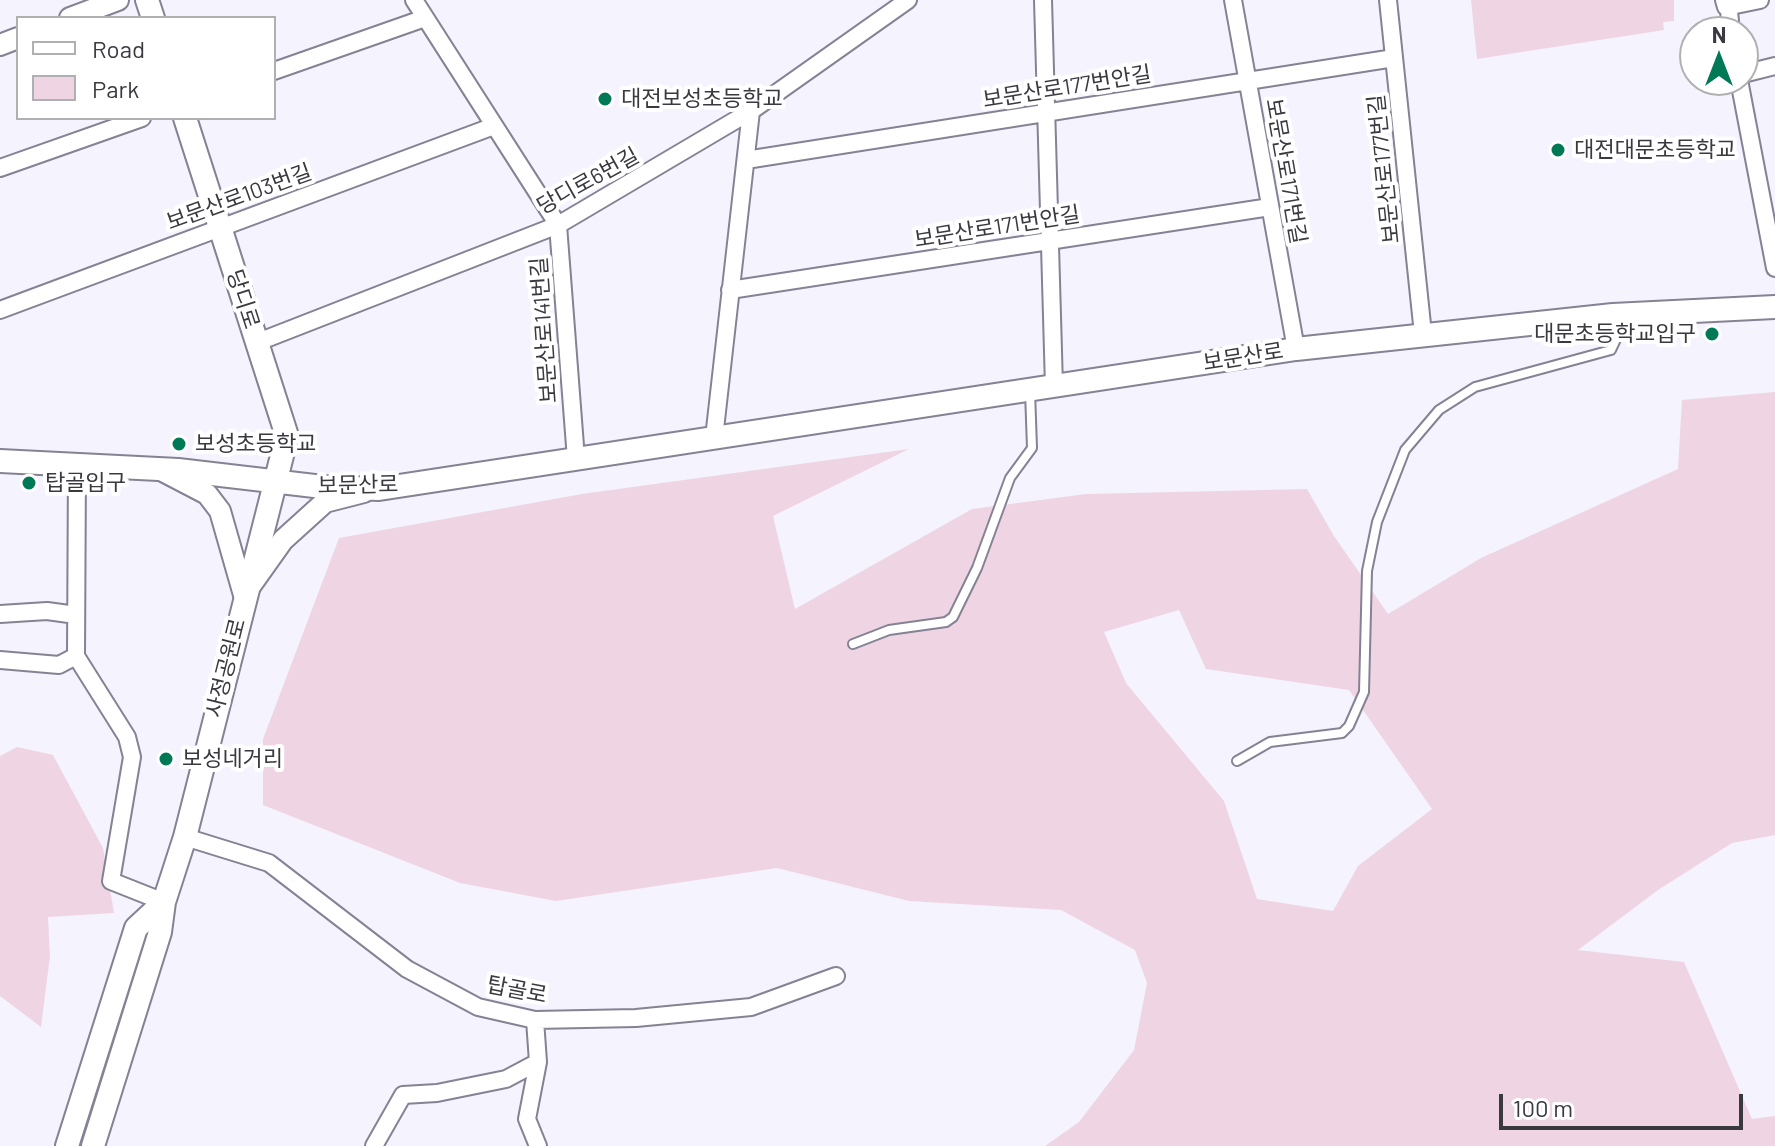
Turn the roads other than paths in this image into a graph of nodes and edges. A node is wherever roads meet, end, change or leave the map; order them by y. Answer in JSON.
{"nodes":[{"id":1,"x":118,"y":0,"type":"edge"},
{"id":2,"x":414,"y":0,"type":"edge"},
{"id":3,"x":908,"y":0,"type":"edge"},
{"id":4,"x":1043,"y":0,"type":"edge"},
{"id":5,"x":1233,"y":0,"type":"edge"},
{"id":6,"x":1388,"y":0,"type":"edge"},
{"id":7,"x":1760,"y":0,"type":"edge"},
{"id":8,"x":1726,"y":2,"type":"edge"},
{"id":9,"x":75,"y":16,"type":"edge"},
{"id":10,"x":425,"y":18,"type":"junction"},
{"id":11,"x":1394,"y":58,"type":"junction"},
{"id":12,"x":276,"y":70,"type":"edge"},
{"id":13,"x":1248,"y":81,"type":"junction"},
{"id":14,"x":1742,"y":96,"type":"edge"},
{"id":15,"x":751,"y":111,"type":"junction"},
{"id":16,"x":1047,"y":112,"type":"junction"},
{"id":17,"x":136,"y":120,"type":"edge"},
{"id":18,"x":186,"y":120,"type":"edge"},
{"id":19,"x":494,"y":126,"type":"junction"},
{"id":20,"x":746,"y":160,"type":"junction"},
{"id":21,"x":0,"y":168,"type":"edge"},
{"id":22,"x":1270,"y":207,"type":"junction"},
{"id":23,"x":558,"y":225,"type":"junction"},
{"id":24,"x":220,"y":228,"type":"junction"},
{"id":25,"x":1051,"y":241,"type":"junction"},
{"id":26,"x":1775,"y":268,"type":"edge"},
{"id":27,"x":730,"y":290,"type":"junction"},
{"id":28,"x":1775,"y":307,"type":"edge"},
{"id":29,"x":0,"y":310,"type":"edge"},
{"id":30,"x":1628,"y":314,"type":"junction"},
{"id":31,"x":1423,"y":334,"type":"junction"},
{"id":32,"x":258,"y":342,"type":"junction"},
{"id":33,"x":1296,"y":349,"type":"junction"},
{"id":34,"x":1054,"y":386,"type":"junction"},
{"id":35,"x":1030,"y":390,"type":"junction"},
{"id":36,"x":714,"y":438,"type":"junction"},
{"id":37,"x":576,"y":459,"type":"junction"},
{"id":38,"x":0,"y":461,"type":"edge"},
{"id":39,"x":77,"y":465,"type":"junction"},
{"id":40,"x":159,"y":469,"type":"junction"},
{"id":41,"x":278,"y":481,"type":"junction"},
{"id":42,"x":379,"y":489,"type":"junction"},
{"id":43,"x":244,"y":595,"type":"junction"},
{"id":44,"x":0,"y":614,"type":"edge"},
{"id":45,"x":76,"y":615,"type":"junction"},
{"id":46,"x":853,"y":644,"type":"dead end"},
{"id":47,"x":76,"y":656,"type":"junction"},
{"id":48,"x":0,"y":660,"type":"edge"},
{"id":49,"x":1237,"y":761,"type":"dead end"},
{"id":50,"x":185,"y":837,"type":"junction"},
{"id":51,"x":164,"y":902,"type":"junction"},
{"id":52,"x":836,"y":976,"type":"dead end"},
{"id":53,"x":535,"y":1020,"type":"junction"},
{"id":54,"x":538,"y":1062,"type":"junction"},
{"id":55,"x":67,"y":1146,"type":"edge"},
{"id":56,"x":93,"y":1146,"type":"edge"},
{"id":57,"x":374,"y":1146,"type":"edge"},
{"id":58,"x":538,"y":1146,"type":"edge"}],
"edges":[{"from":1,"to":9,"type":"street"},
{"from":2,"to":10,"type":"street","name":"보문산로141번길"},
{"from":3,"to":15,"type":"street","name":"당디로6번길"},
{"from":4,"to":16,"type":"street"},
{"from":5,"to":13,"type":"street","name":"보문산로171번길"},
{"from":6,"to":11,"type":"street","name":"보문산로177번길"},
{"from":7,"to":8,"type":"street"},
{"from":10,"to":12,"type":"street"},
{"from":10,"to":19,"type":"street","name":"보문산로141번길"},
{"from":11,"to":13,"type":"street","name":"보문산로177번안길"},
{"from":11,"to":31,"type":"street","name":"보문산로177번길"},
{"from":13,"to":16,"type":"street","name":"보문산로177번안길"},
{"from":13,"to":22,"type":"street","name":"보문산로171번길"},
{"from":14,"to":26,"type":"street"},
{"from":15,"to":20,"type":"street"},
{"from":15,"to":23,"type":"street","name":"당디로6번길"},
{"from":16,"to":20,"type":"street","name":"보문산로177번안길"},
{"from":16,"to":25,"type":"street"},
{"from":17,"to":21,"type":"street"},
{"from":18,"to":24,"type":"main road","name":"당디로"},
{"from":19,"to":23,"type":"street","name":"보문산로141번길"},
{"from":19,"to":24,"type":"street","name":"보문산로103번길"},
{"from":20,"to":27,"type":"street"},
{"from":22,"to":25,"type":"street","name":"보문산로171번안길"},
{"from":22,"to":33,"type":"street","name":"보문산로171번길"},
{"from":23,"to":32,"type":"street","name":"당디로6번길"},
{"from":23,"to":37,"type":"street","name":"보문산로141번길"},
{"from":24,"to":29,"type":"street","name":"보문산로103번길"},
{"from":24,"to":32,"type":"main road","name":"당디로"},
{"from":25,"to":27,"type":"street","name":"보문산로171번안길"},
{"from":25,"to":34,"type":"street"},
{"from":27,"to":36,"type":"street"},
{"from":28,"to":30,"type":"main road","name":"보문산로"},
{"from":30,"to":31,"type":"main road","name":"보문산로"},
{"from":30,"to":49,"type":"lane"},
{"from":31,"to":33,"type":"main road","name":"보문산로"},
{"from":32,"to":41,"type":"main road","name":"당디로"},
{"from":33,"to":34,"type":"main road","name":"보문산로"},
{"from":34,"to":35,"type":"main road","name":"보문산로"},
{"from":35,"to":36,"type":"main road","name":"보문산로"},
{"from":35,"to":46,"type":"lane"},
{"from":36,"to":37,"type":"main road","name":"보문산로"},
{"from":37,"to":42,"type":"main road","name":"보문산로"},
{"from":38,"to":39,"type":"main road","name":"보문산로"},
{"from":39,"to":40,"type":"main road","name":"보문산로"},
{"from":39,"to":45,"type":"street"},
{"from":40,"to":41,"type":"main road","name":"보문산로"},
{"from":40,"to":43,"type":"street"},
{"from":41,"to":42,"type":"main road","name":"보문산로"},
{"from":41,"to":43,"type":"main road","name":"사정공원로"},
{"from":42,"to":43,"type":"street"},
{"from":43,"to":50,"type":"main road","name":"사정공원로"},
{"from":44,"to":45,"type":"street"},
{"from":45,"to":47,"type":"street"},
{"from":47,"to":48,"type":"street"},
{"from":47,"to":51,"type":"street"},
{"from":50,"to":51,"type":"main road","name":"사정공원로"},
{"from":50,"to":53,"type":"street","name":"탑골로"},
{"from":51,"to":55,"type":"main road","name":"사정공원로"},
{"from":51,"to":56,"type":"main road","name":"사정공원로"},
{"from":52,"to":53,"type":"street","name":"탑골로"},
{"from":53,"to":54,"type":"street"},
{"from":54,"to":57,"type":"street"},
{"from":54,"to":58,"type":"street"}]}
